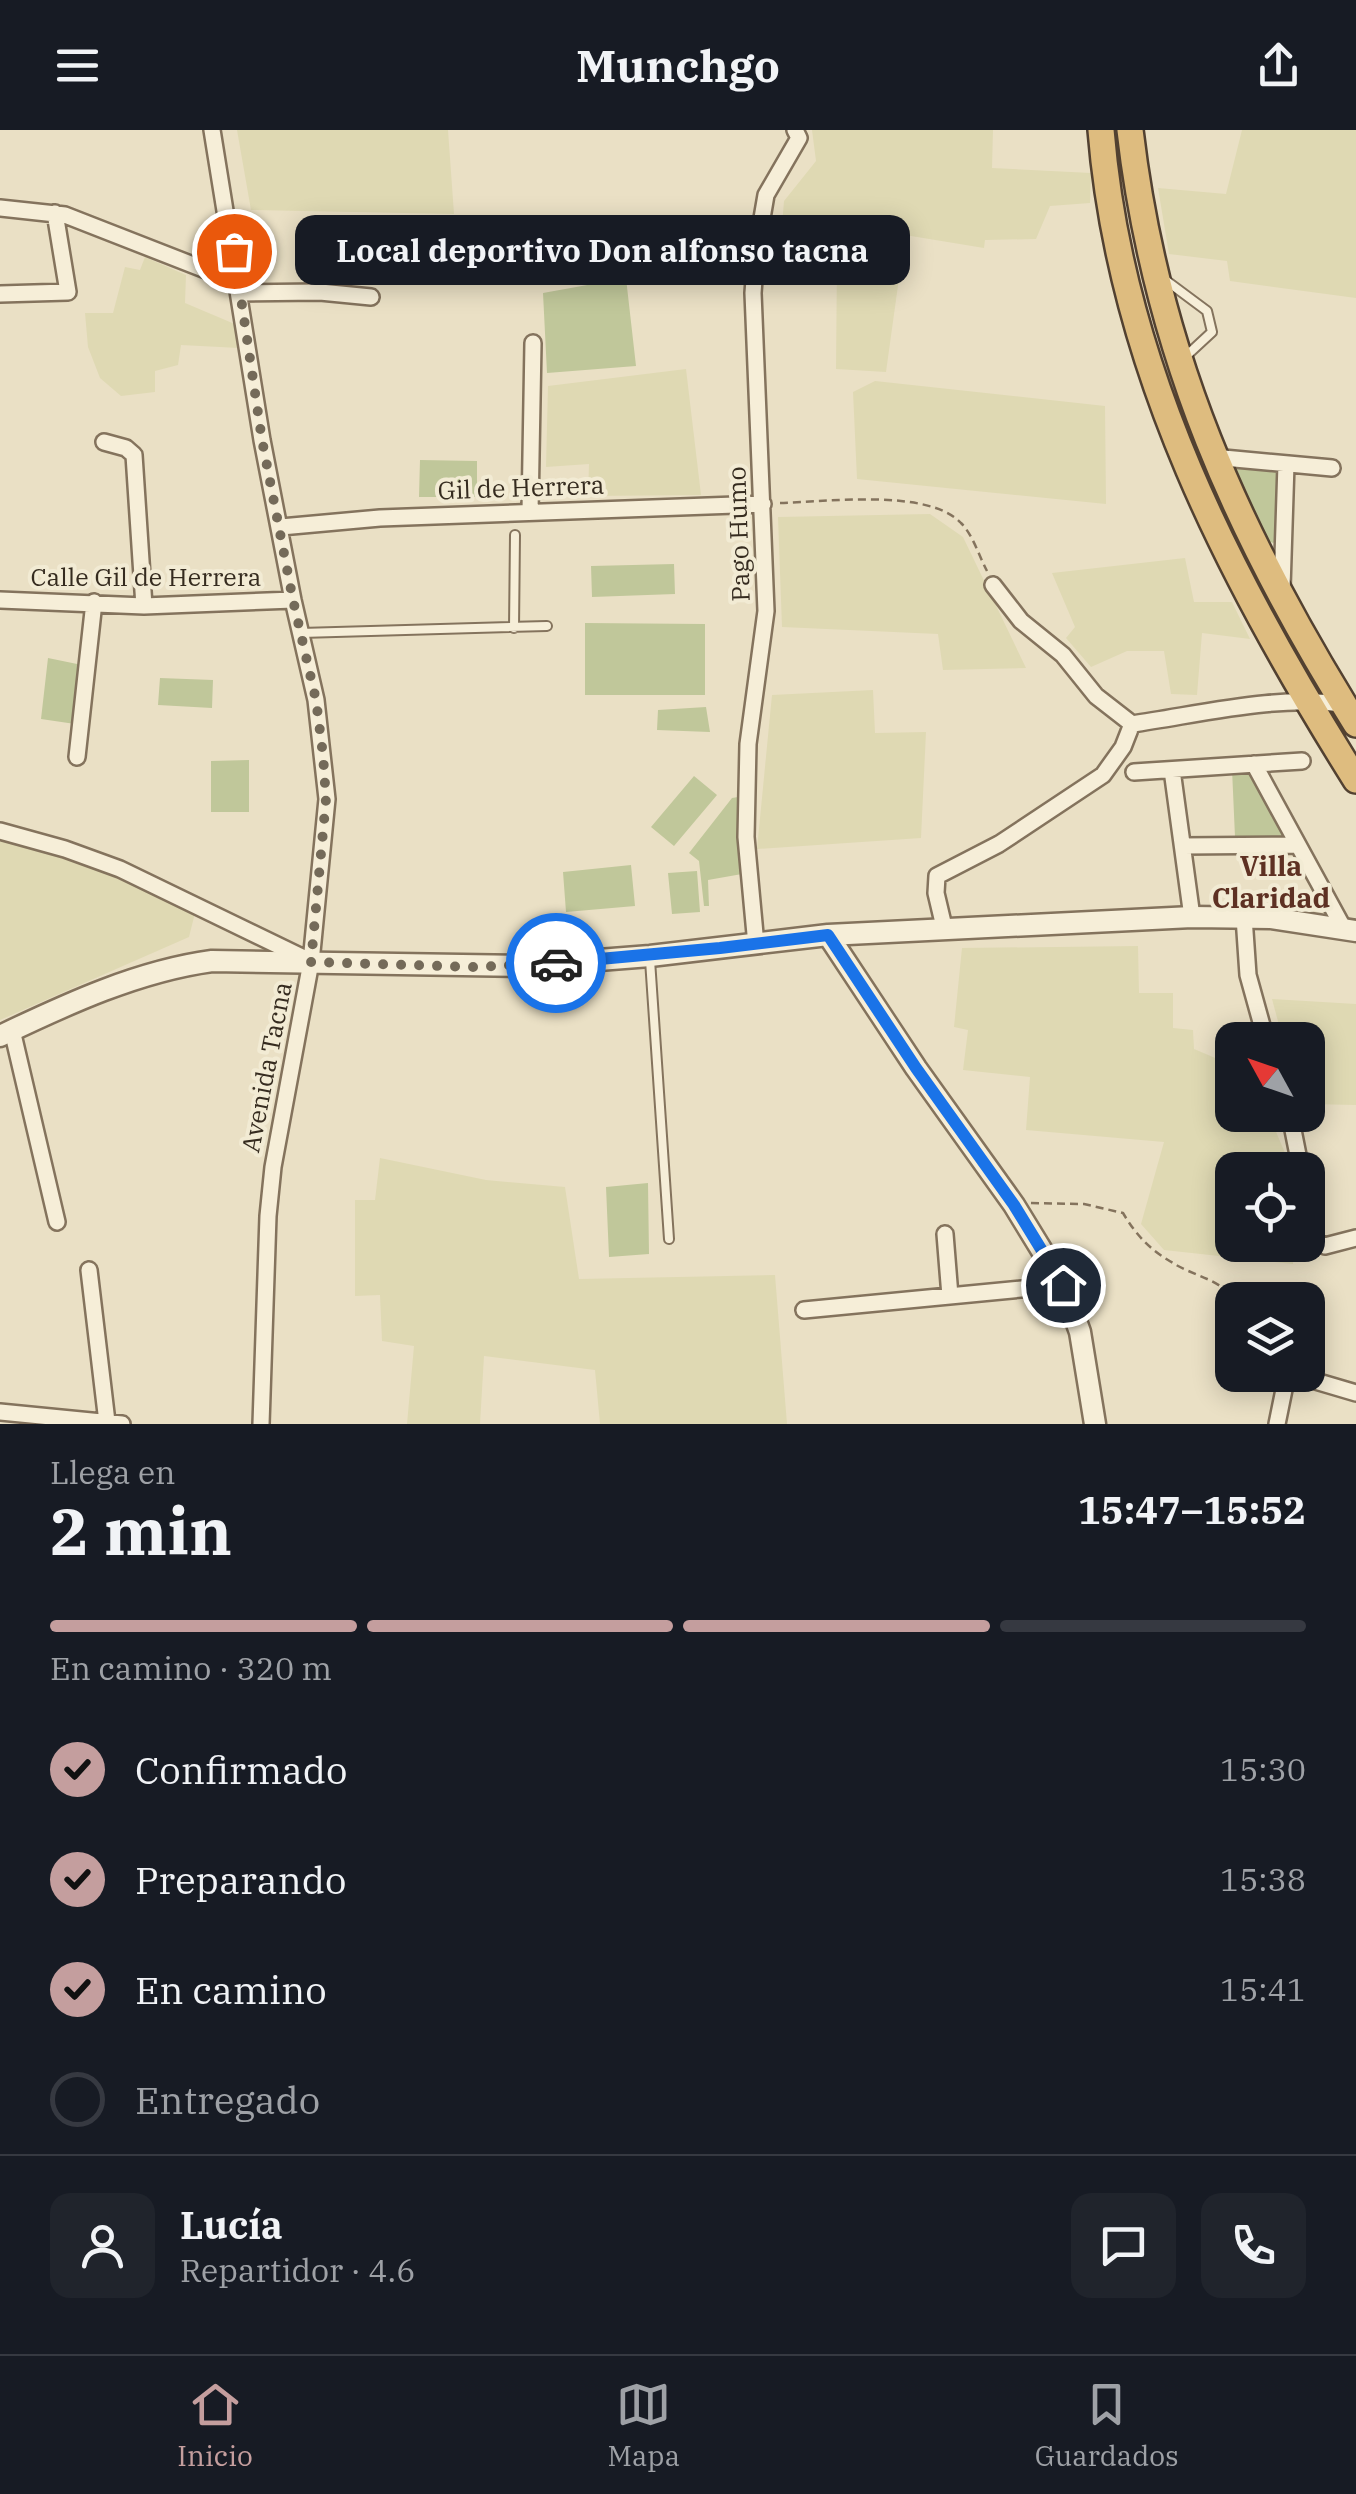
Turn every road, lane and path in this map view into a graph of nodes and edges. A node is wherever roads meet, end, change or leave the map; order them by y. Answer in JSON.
{"nodes":[{"id":1,"x":212,"y":130,"type":"edge"},
{"id":2,"x":795,"y":130,"type":"edge"},
{"id":3,"x":1101,"y":130,"type":"edge"},
{"id":4,"x":1130,"y":130,"type":"edge"},
{"id":5,"x":0,"y":208,"type":"edge"},
{"id":6,"x":55,"y":213,"type":"junction"},
{"id":7,"x":1153,"y":271,"type":"junction"},
{"id":8,"x":240,"y":288,"type":"junction"},
{"id":9,"x":0,"y":294,"type":"edge"},
{"id":10,"x":370,"y":297,"type":"dead end"},
{"id":11,"x":533,"y":343,"type":"dead end"},
{"id":12,"x":1178,"y":363,"type":"junction"},
{"id":13,"x":1150,"y":372,"type":"junction"},
{"id":14,"x":104,"y":442,"type":"dead end"},
{"id":15,"x":1214,"y":457,"type":"junction"},
{"id":16,"x":1286,"y":464,"type":"junction"},
{"id":17,"x":1332,"y":468,"type":"dead end"},
{"id":18,"x":763,"y":504,"type":"junction"},
{"id":19,"x":530,"y":512,"type":"junction"},
{"id":20,"x":281,"y":528,"type":"junction"},
{"id":21,"x":515,"y":535,"type":"dead end"},
{"id":22,"x":993,"y":584,"type":"joint"},
{"id":23,"x":1282,"y":597,"type":"junction"},
{"id":24,"x":0,"y":600,"type":"edge"},
{"id":25,"x":293,"y":600,"type":"junction"},
{"id":26,"x":94,"y":602,"type":"junction"},
{"id":27,"x":144,"y":606,"type":"junction"},
{"id":28,"x":548,"y":626,"type":"dead end"},
{"id":29,"x":514,"y":628,"type":"junction"},
{"id":30,"x":301,"y":633,"type":"junction"},
{"id":31,"x":1307,"y":702,"type":"junction"},
{"id":32,"x":1352,"y":711,"type":"edge"},
{"id":33,"x":1132,"y":724,"type":"junction"},
{"id":34,"x":77,"y":757,"type":"dead end"},
{"id":35,"x":1302,"y":761,"type":"dead end"},
{"id":36,"x":1254,"y":764,"type":"junction"},
{"id":37,"x":1172,"y":770,"type":"junction"},
{"id":38,"x":1134,"y":772,"type":"dead end"},
{"id":39,"x":1356,"y":780,"type":"edge"},
{"id":40,"x":0,"y":831,"type":"edge"},
{"id":41,"x":1298,"y":845,"type":"junction"},
{"id":42,"x":1183,"y":846,"type":"junction"},
{"id":43,"x":1192,"y":916,"type":"junction"},
{"id":44,"x":1244,"y":917,"type":"junction"},
{"id":45,"x":1350,"y":930,"type":"edge"},
{"id":46,"x":945,"y":931,"type":"junction"},
{"id":47,"x":828,"y":935,"type":"junction"},
{"id":48,"x":756,"y":945,"type":"junction"},
{"id":49,"x":650,"y":956,"type":"junction"},
{"id":50,"x":311,"y":962,"type":"junction"},
{"id":51,"x":1261,"y":1022,"type":"edge"},
{"id":52,"x":6,"y":1033,"type":"edge"},
{"id":53,"x":1014,"y":1205,"type":"junction"},
{"id":54,"x":57,"y":1222,"type":"dead end"},
{"id":55,"x":944,"y":1234,"type":"dead end"},
{"id":56,"x":1356,"y":1238,"type":"edge"},
{"id":57,"x":669,"y":1240,"type":"dead end"},
{"id":58,"x":1325,"y":1246,"type":"edge"},
{"id":59,"x":89,"y":1270,"type":"dead end"},
{"id":60,"x":1215,"y":1284,"type":"edge"},
{"id":61,"x":1063,"y":1285,"type":"junction"},
{"id":62,"x":950,"y":1296,"type":"junction"},
{"id":63,"x":804,"y":1310,"type":"dead end"},
{"id":64,"x":1325,"y":1384,"type":"edge"},
{"id":65,"x":1284,"y":1392,"type":"edge"},
{"id":66,"x":1356,"y":1393,"type":"edge"},
{"id":67,"x":0,"y":1412,"type":"edge"},
{"id":68,"x":59,"y":1420,"type":"edge"},
{"id":69,"x":114,"y":1423,"type":"edge"},
{"id":70,"x":262,"y":1424,"type":"edge"},
{"id":71,"x":1095,"y":1424,"type":"edge"},
{"id":72,"x":1277,"y":1424,"type":"edge"}],
"edges":[{"from":1,"to":8,"type":"street","name":"Avenida Tacna"},
{"from":2,"to":18,"type":"street","name":"Pago Humo"},
{"from":3,"to":13,"type":"highway"},
{"from":4,"to":7,"type":"highway"},
{"from":5,"to":6,"type":"street"},
{"from":6,"to":8,"type":"street"},
{"from":6,"to":9,"type":"street"},
{"from":7,"to":12,"type":"highway"},
{"from":7,"to":12,"type":"lane"},
{"from":8,"to":10,"type":"street"},
{"from":8,"to":20,"type":"street","name":"Avenida Tacna"},
{"from":11,"to":19,"type":"street"},
{"from":12,"to":13,"type":"highway"},
{"from":12,"to":15,"type":"highway"},
{"from":13,"to":31,"type":"highway"},
{"from":14,"to":27,"type":"street"},
{"from":15,"to":16,"type":"street"},
{"from":15,"to":23,"type":"highway"},
{"from":16,"to":17,"type":"street"},
{"from":16,"to":23,"type":"street"},
{"from":18,"to":19,"type":"street","name":"Gil de Herrera"},
{"from":18,"to":22,"type":"path"},
{"from":18,"to":48,"type":"street","name":"Pago Humo"},
{"from":19,"to":20,"type":"street","name":"Gil de Herrera"},
{"from":20,"to":25,"type":"street","name":"Avenida Tacna"},
{"from":21,"to":29,"type":"lane"},
{"from":22,"to":33,"type":"street"},
{"from":23,"to":32,"type":"highway"},
{"from":24,"to":26,"type":"street","name":"Calle Gil de Herrera"},
{"from":25,"to":27,"type":"street","name":"Calle Gil de Herrera"},
{"from":25,"to":30,"type":"street","name":"Avenida Tacna"},
{"from":26,"to":27,"type":"street","name":"Calle Gil de Herrera"},
{"from":26,"to":34,"type":"street"},
{"from":28,"to":29,"type":"lane"},
{"from":29,"to":30,"type":"lane"},
{"from":30,"to":50,"type":"street","name":"Avenida Tacna"},
{"from":31,"to":32,"type":"street"},
{"from":31,"to":33,"type":"street"},
{"from":31,"to":39,"type":"highway"},
{"from":33,"to":46,"type":"street"},
{"from":35,"to":36,"type":"street"},
{"from":36,"to":37,"type":"street"},
{"from":36,"to":41,"type":"street"},
{"from":37,"to":38,"type":"street"},
{"from":37,"to":42,"type":"street"},
{"from":40,"to":50,"type":"street"},
{"from":41,"to":42,"type":"street"},
{"from":41,"to":45,"type":"street"},
{"from":42,"to":43,"type":"street"},
{"from":43,"to":44,"type":"street"},
{"from":43,"to":46,"type":"street"},
{"from":44,"to":45,"type":"street"},
{"from":44,"to":51,"type":"street"},
{"from":46,"to":47,"type":"street"},
{"from":47,"to":48,"type":"street"},
{"from":47,"to":53,"type":"street"},
{"from":48,"to":49,"type":"street"},
{"from":49,"to":50,"type":"street"},
{"from":49,"to":57,"type":"lane"},
{"from":50,"to":52,"type":"street"},
{"from":50,"to":70,"type":"street","name":"Avenida Tacna"},
{"from":52,"to":54,"type":"street"},
{"from":53,"to":60,"type":"path"},
{"from":53,"to":61,"type":"street"},
{"from":55,"to":62,"type":"street"},
{"from":56,"to":58,"type":"street"},
{"from":59,"to":69,"type":"street"},
{"from":61,"to":62,"type":"street"},
{"from":61,"to":71,"type":"street"},
{"from":62,"to":63,"type":"street"},
{"from":64,"to":66,"type":"street"},
{"from":65,"to":72,"type":"street"},
{"from":67,"to":68,"type":"street"},
{"from":68,"to":69,"type":"street"}]}
